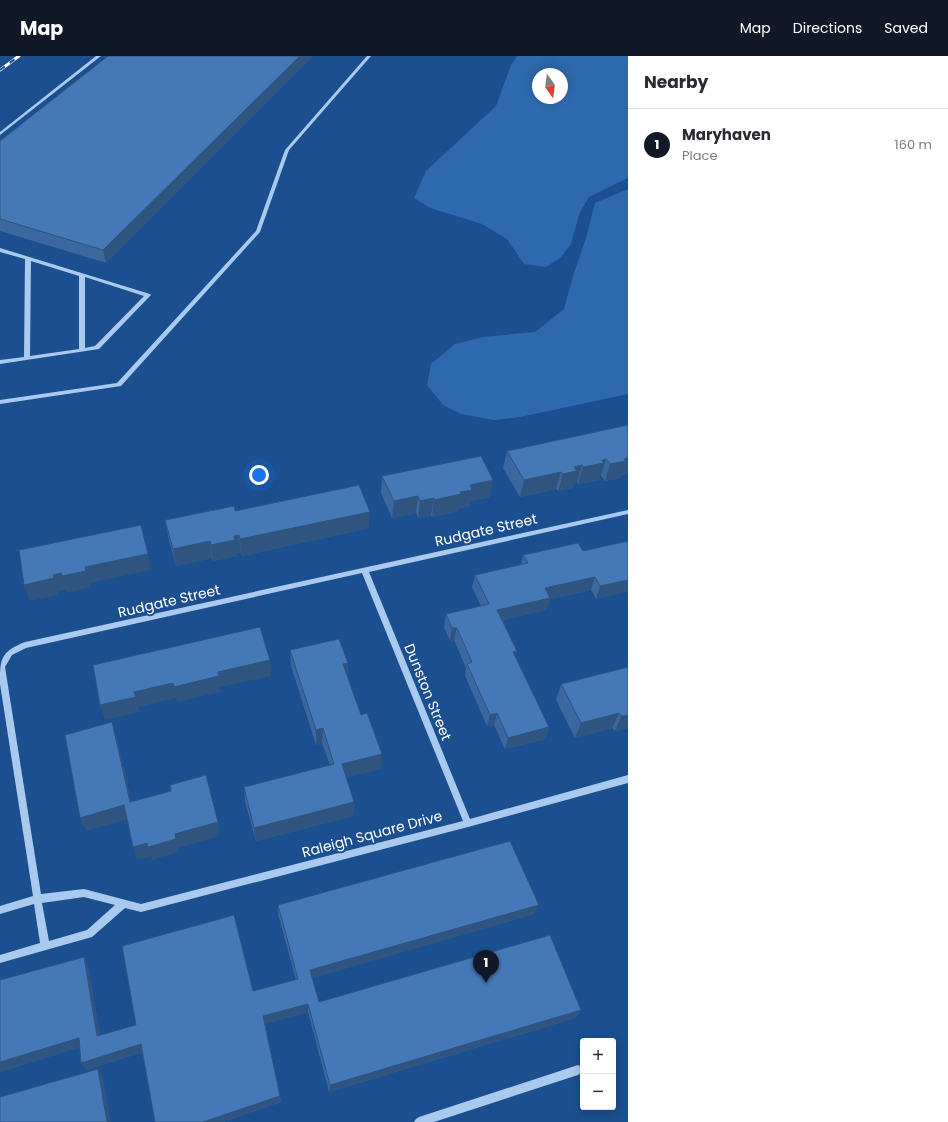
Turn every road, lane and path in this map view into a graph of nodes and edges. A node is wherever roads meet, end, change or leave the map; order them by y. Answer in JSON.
{"nodes":[{"id":1,"x":99,"y":56,"type":"edge"},
{"id":2,"x":369,"y":56,"type":"edge"},
{"id":3,"x":0,"y":134,"type":"edge"},
{"id":4,"x":0,"y":250,"type":"edge"},
{"id":5,"x":28,"y":258,"type":"junction"},
{"id":6,"x":82,"y":275,"type":"junction"},
{"id":7,"x":82,"y":350,"type":"junction"},
{"id":8,"x":27,"y":358,"type":"junction"},
{"id":9,"x":0,"y":362,"type":"edge"},
{"id":10,"x":0,"y":402,"type":"edge"},
{"id":11,"x":628,"y":512,"type":"edge"},
{"id":12,"x":364,"y":571,"type":"junction"},
{"id":13,"x":628,"y":779,"type":"edge"},
{"id":14,"x":468,"y":823,"type":"junction"},
{"id":15,"x":37,"y":899,"type":"junction"},
{"id":16,"x":123,"y":904,"type":"junction"},
{"id":17,"x":0,"y":910,"type":"edge"},
{"id":18,"x":45,"y":946,"type":"junction"},
{"id":19,"x":0,"y":958,"type":"edge"},
{"id":20,"x":578,"y":1070,"type":"dead end"},
{"id":21,"x":419,"y":1122,"type":"edge"}],
"edges":[{"from":1,"to":3,"type":"lane"},
{"from":2,"to":10,"type":"lane"},
{"from":4,"to":5,"type":"lane"},
{"from":5,"to":6,"type":"lane"},
{"from":5,"to":8,"type":"lane"},
{"from":6,"to":7,"type":"lane"},
{"from":6,"to":7,"type":"lane"},
{"from":7,"to":8,"type":"lane"},
{"from":8,"to":9,"type":"lane"},
{"from":11,"to":12,"type":"lane","name":"Rudgate Street"},
{"from":12,"to":14,"type":"lane","name":"Dunston Street"},
{"from":12,"to":15,"type":"lane","name":"Rudgate Street"},
{"from":13,"to":14,"type":"lane","name":"Raleigh Square Drive"},
{"from":14,"to":16,"type":"lane","name":"Raleigh Square Drive"},
{"from":15,"to":16,"type":"lane","name":"Raleigh Square Drive"},
{"from":15,"to":17,"type":"lane","name":"Raleigh Square Drive"},
{"from":15,"to":18,"type":"lane","name":"Rudgate Street"},
{"from":16,"to":18,"type":"lane"},
{"from":18,"to":19,"type":"lane"},
{"from":20,"to":21,"type":"lane"}]}
